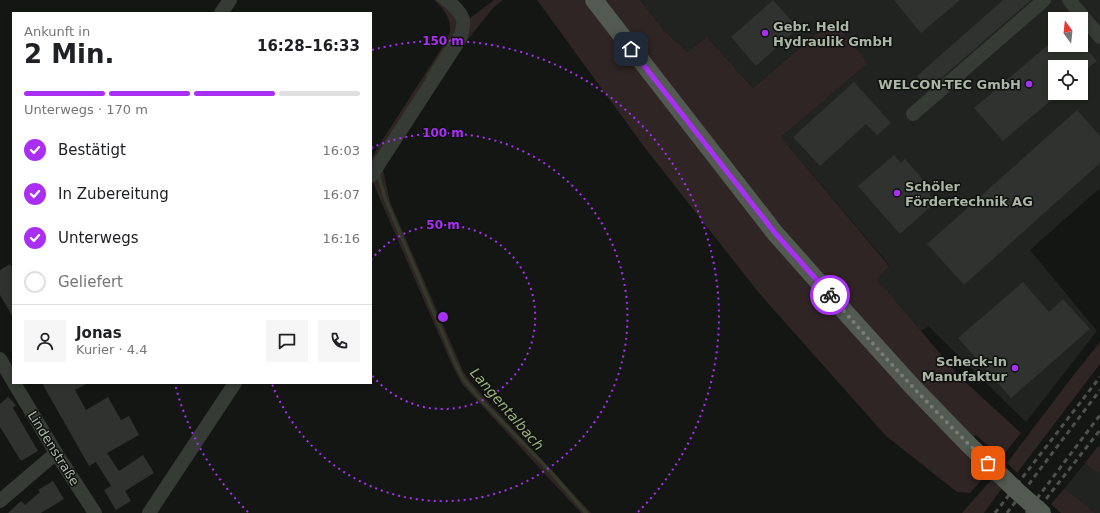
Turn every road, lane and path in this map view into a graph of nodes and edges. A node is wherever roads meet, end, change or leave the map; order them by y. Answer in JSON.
{"nodes":[{"id":1,"x":230,"y":0,"type":"edge"},
{"id":2,"x":447,"y":0,"type":"edge"},
{"id":3,"x":594,"y":0,"type":"edge"},
{"id":4,"x":1044,"y":0,"type":"edge"},
{"id":5,"x":1069,"y":0,"type":"edge"},
{"id":6,"x":222,"y":12,"type":"edge"},
{"id":7,"x":1100,"y":37,"type":"edge"},
{"id":8,"x":913,"y":114,"type":"dead end"},
{"id":9,"x":372,"y":174,"type":"edge"},
{"id":10,"x":0,"y":359,"type":"edge"},
{"id":11,"x":12,"y":379,"type":"edge"},
{"id":12,"x":15,"y":384,"type":"edge"},
{"id":13,"x":234,"y":384,"type":"edge"},
{"id":14,"x":56,"y":453,"type":"junction"},
{"id":15,"x":0,"y":501,"type":"edge"},
{"id":16,"x":95,"y":513,"type":"edge"},
{"id":17,"x":149,"y":513,"type":"edge"},
{"id":18,"x":1042,"y":513,"type":"edge"}],
"edges":[{"from":1,"to":6,"type":"street"},
{"from":2,"to":9,"type":"street"},
{"from":3,"to":18,"type":"main road","bridge":true},
{"from":4,"to":8,"type":"street"},
{"from":5,"to":7,"type":"street"},
{"from":10,"to":11,"type":"street","name":"Lindenstraße"},
{"from":12,"to":14,"type":"street","name":"Lindenstraße"},
{"from":13,"to":17,"type":"street"},
{"from":14,"to":15,"type":"street"},
{"from":14,"to":16,"type":"street","name":"Lindenstraße"}]}
